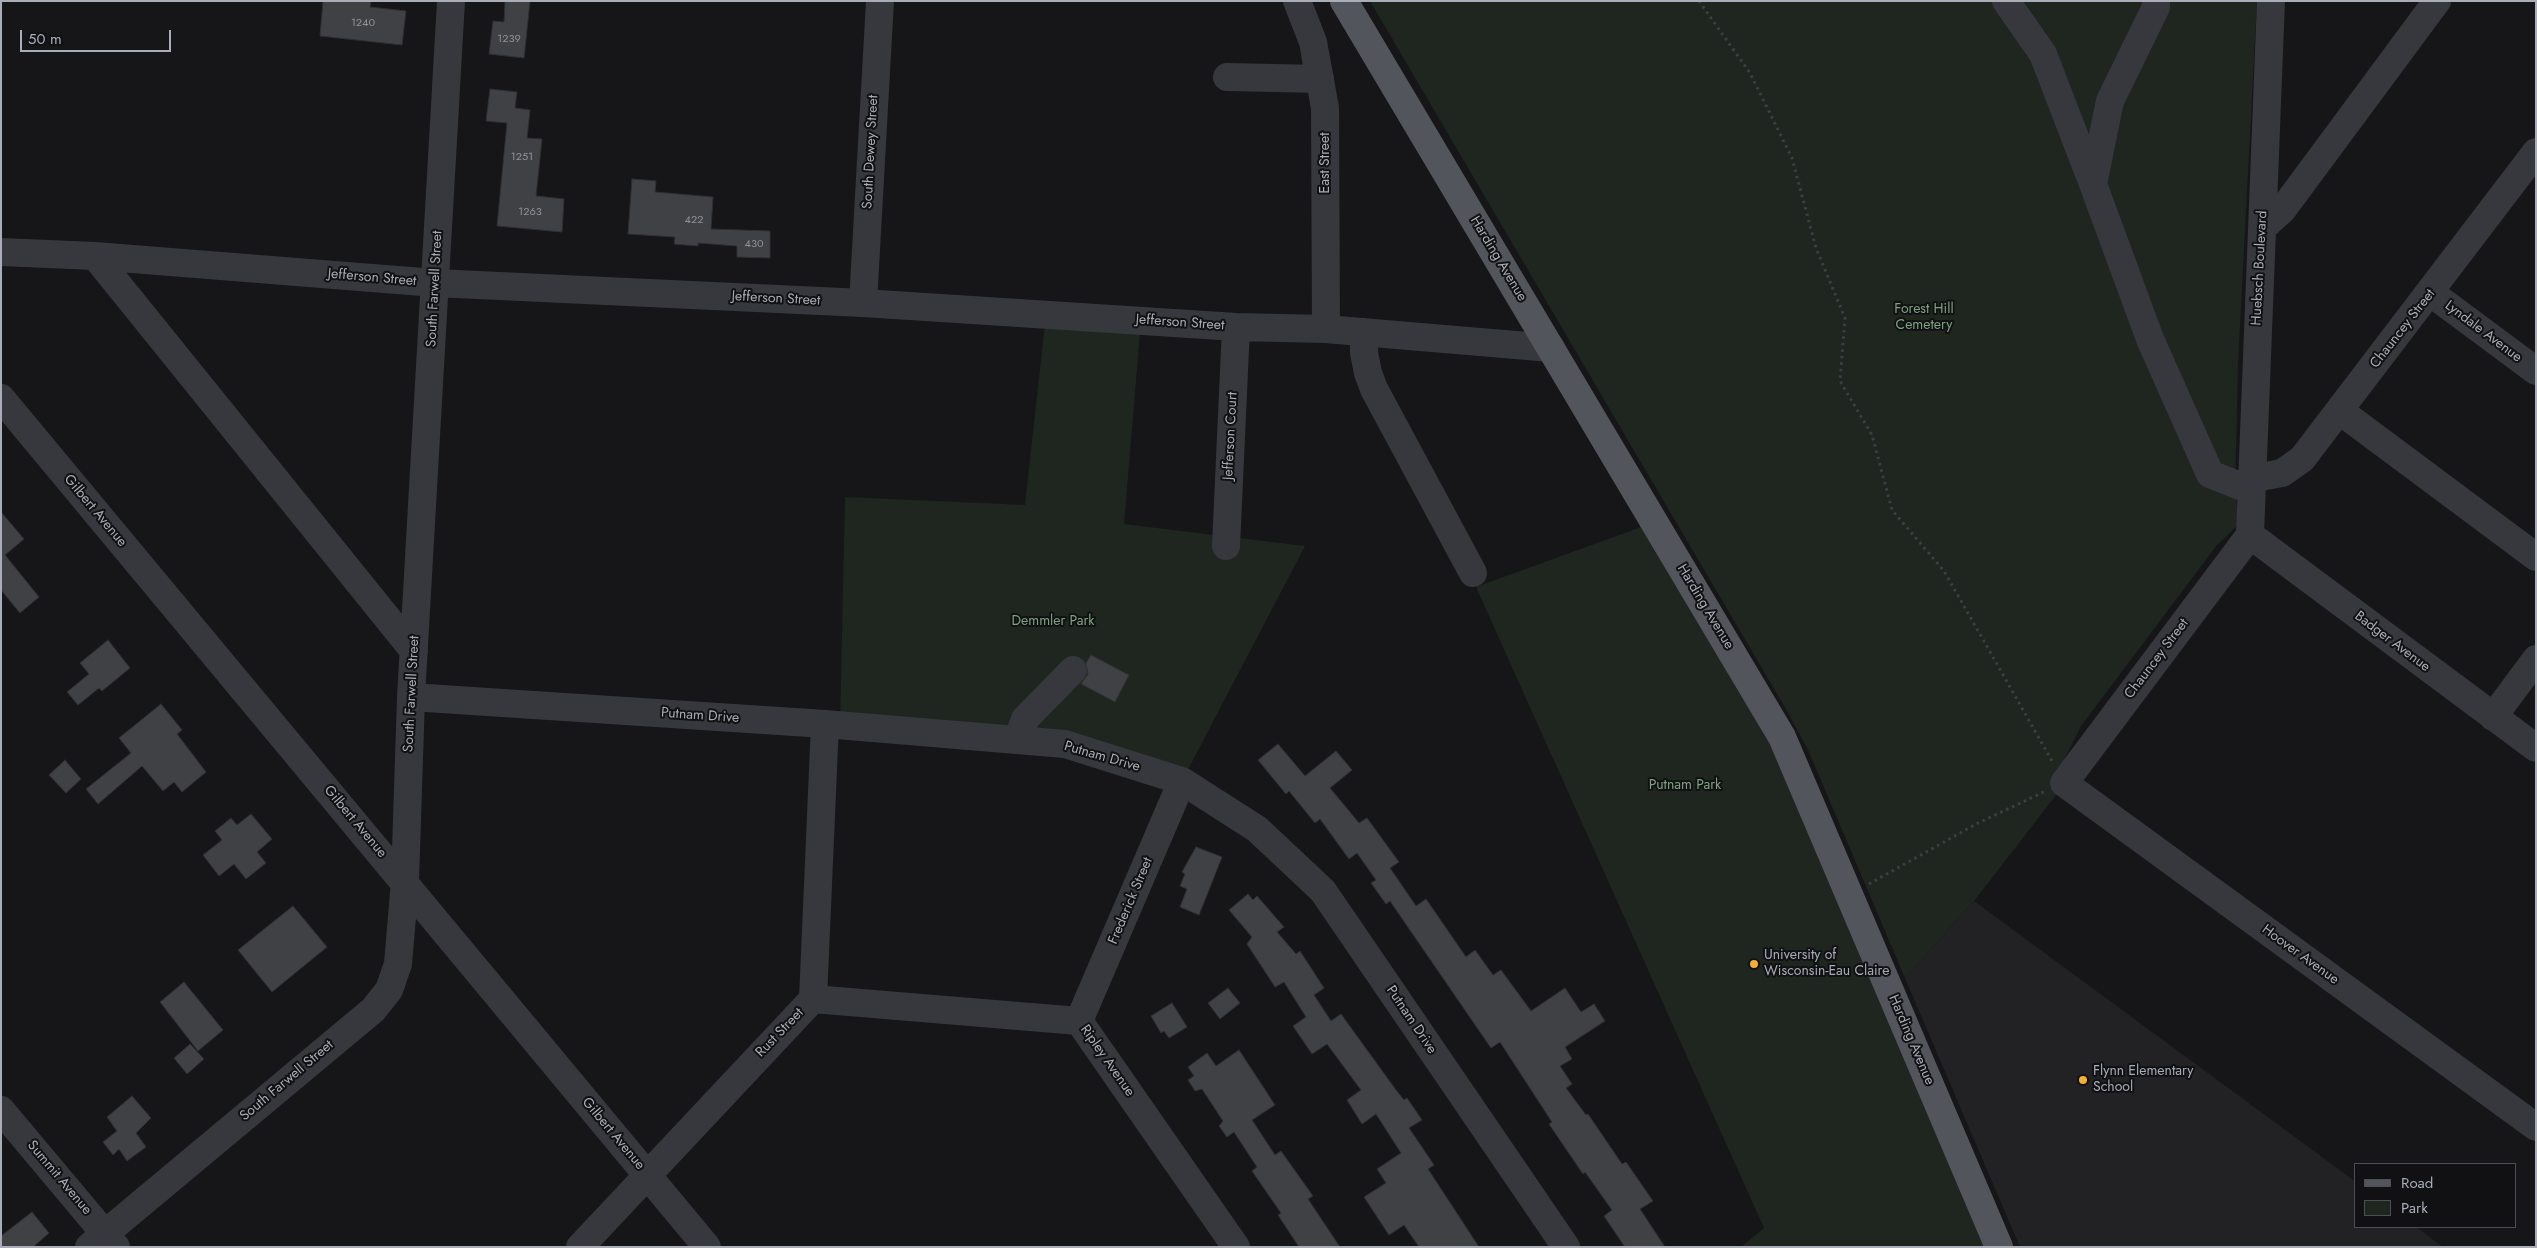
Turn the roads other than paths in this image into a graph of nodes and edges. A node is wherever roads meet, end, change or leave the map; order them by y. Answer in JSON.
{"nodes":[{"id":1,"x":451,"y":1,"type":"edge"},
{"id":2,"x":880,"y":1,"type":"edge"},
{"id":3,"x":1297,"y":1,"type":"edge"},
{"id":4,"x":1344,"y":1,"type":"edge"},
{"id":5,"x":2006,"y":1,"type":"edge"},
{"id":6,"x":2156,"y":1,"type":"edge"},
{"id":7,"x":2271,"y":1,"type":"edge"},
{"id":8,"x":2437,"y":1,"type":"edge"},
{"id":9,"x":1227,"y":77,"type":"dead end"},
{"id":10,"x":1320,"y":79,"type":"junction"},
{"id":11,"x":2531,"y":168,"type":"edge"},
{"id":12,"x":2093,"y":184,"type":"junction"},
{"id":13,"x":2262,"y":228,"type":"junction"},
{"id":14,"x":1,"y":252,"type":"edge"},
{"id":15,"x":95,"y":256,"type":"junction"},
{"id":16,"x":435,"y":282,"type":"junction"},
{"id":17,"x":2431,"y":292,"type":"junction"},
{"id":18,"x":863,"y":303,"type":"junction"},
{"id":19,"x":1236,"y":327,"type":"junction"},
{"id":20,"x":1326,"y":329,"type":"junction"},
{"id":21,"x":1364,"y":332,"type":"junction"},
{"id":22,"x":1551,"y":348,"type":"junction"},
{"id":23,"x":2536,"y":371,"type":"edge"},
{"id":24,"x":1,"y":398,"type":"edge"},
{"id":25,"x":2340,"y":411,"type":"junction"},
{"id":26,"x":2250,"y":484,"type":"junction"},
{"id":27,"x":2250,"y":535,"type":"junction"},
{"id":28,"x":1226,"y":546,"type":"dead end"},
{"id":29,"x":2536,"y":557,"type":"edge"},
{"id":30,"x":1473,"y":573,"type":"dead end"},
{"id":31,"x":414,"y":650,"type":"junction"},
{"id":32,"x":2536,"y":659,"type":"edge"},
{"id":33,"x":1073,"y":670,"type":"dead end"},
{"id":34,"x":411,"y":697,"type":"junction"},
{"id":35,"x":2492,"y":717,"type":"junction"},
{"id":36,"x":825,"y":724,"type":"junction"},
{"id":37,"x":1018,"y":740,"type":"junction"},
{"id":38,"x":2536,"y":748,"type":"edge"},
{"id":39,"x":1182,"y":780,"type":"junction"},
{"id":40,"x":2064,"y":782,"type":"joint"},
{"id":41,"x":405,"y":881,"type":"junction"},
{"id":42,"x":813,"y":999,"type":"junction"},
{"id":43,"x":1079,"y":1021,"type":"junction"},
{"id":44,"x":1,"y":1110,"type":"edge"},
{"id":45,"x":2536,"y":1128,"type":"edge"},
{"id":46,"x":646,"y":1174,"type":"junction"},
{"id":47,"x":104,"y":1242,"type":"edge"},
{"id":48,"x":580,"y":1247,"type":"edge"},
{"id":49,"x":707,"y":1247,"type":"edge"},
{"id":50,"x":1236,"y":1247,"type":"edge"},
{"id":51,"x":1566,"y":1247,"type":"edge"},
{"id":52,"x":1999,"y":1247,"type":"edge"}],
"edges":[{"from":1,"to":16,"type":"street","name":"South Farwell Street"},
{"from":2,"to":18,"type":"street","name":"South Dewey Street"},
{"from":3,"to":10,"type":"street","name":"East Street"},
{"from":4,"to":22,"type":"main road","name":"Harding Avenue"},
{"from":5,"to":12,"type":"street"},
{"from":6,"to":12,"type":"street"},
{"from":7,"to":13,"type":"street","name":"Huebsch Boulevard"},
{"from":8,"to":13,"type":"street"},
{"from":9,"to":10,"type":"street"},
{"from":10,"to":20,"type":"street","name":"East Street"},
{"from":11,"to":17,"type":"street","name":"Chauncey Street"},
{"from":12,"to":26,"type":"street"},
{"from":13,"to":26,"type":"street","name":"Huebsch Boulevard"},
{"from":14,"to":15,"type":"street","name":"Jefferson Street"},
{"from":15,"to":16,"type":"street","name":"Jefferson Street"},
{"from":15,"to":31,"type":"street"},
{"from":16,"to":18,"type":"street","name":"Jefferson Street"},
{"from":16,"to":31,"type":"street","name":"South Farwell Street"},
{"from":17,"to":23,"type":"street","name":"Lyndale Avenue"},
{"from":17,"to":25,"type":"street","name":"Chauncey Street"},
{"from":18,"to":19,"type":"street","name":"Jefferson Street"},
{"from":19,"to":20,"type":"street","name":"Jefferson Street"},
{"from":19,"to":28,"type":"street","name":"Jefferson Court"},
{"from":20,"to":21,"type":"street","name":"Jefferson Street"},
{"from":21,"to":22,"type":"street","name":"Jefferson Street"},
{"from":21,"to":30,"type":"street"},
{"from":22,"to":52,"type":"main road","name":"Harding Avenue"},
{"from":24,"to":41,"type":"street","name":"Gilbert Avenue"},
{"from":25,"to":26,"type":"street","name":"Chauncey Street"},
{"from":25,"to":29,"type":"street"},
{"from":26,"to":27,"type":"street","name":"Huebsch Boulevard"},
{"from":27,"to":35,"type":"street","name":"Badger Avenue"},
{"from":27,"to":40,"type":"street","name":"Chauncey Street"},
{"from":31,"to":34,"type":"street","name":"South Farwell Street"},
{"from":32,"to":35,"type":"street"},
{"from":33,"to":37,"type":"street"},
{"from":34,"to":36,"type":"street","name":"Putnam Drive"},
{"from":34,"to":41,"type":"street","name":"South Farwell Street"},
{"from":35,"to":38,"type":"street","name":"Badger Avenue"},
{"from":36,"to":37,"type":"street","name":"Putnam Drive"},
{"from":36,"to":42,"type":"street","name":"Rust Street"},
{"from":37,"to":39,"type":"street","name":"Putnam Drive"},
{"from":39,"to":43,"type":"street","name":"Frederick Street"},
{"from":39,"to":51,"type":"street","name":"Putnam Drive"},
{"from":40,"to":45,"type":"street","name":"Hoover Avenue"},
{"from":41,"to":46,"type":"street","name":"Gilbert Avenue"},
{"from":41,"to":47,"type":"street","name":"South Farwell Street"},
{"from":42,"to":43,"type":"street","name":"Ripley Avenue"},
{"from":42,"to":46,"type":"street","name":"Rust Street"},
{"from":43,"to":50,"type":"street","name":"Ripley Avenue"},
{"from":44,"to":47,"type":"street","name":"Summit Avenue"},
{"from":46,"to":48,"type":"street","name":"Rust Street"},
{"from":46,"to":49,"type":"street","name":"Gilbert Avenue"}]}
